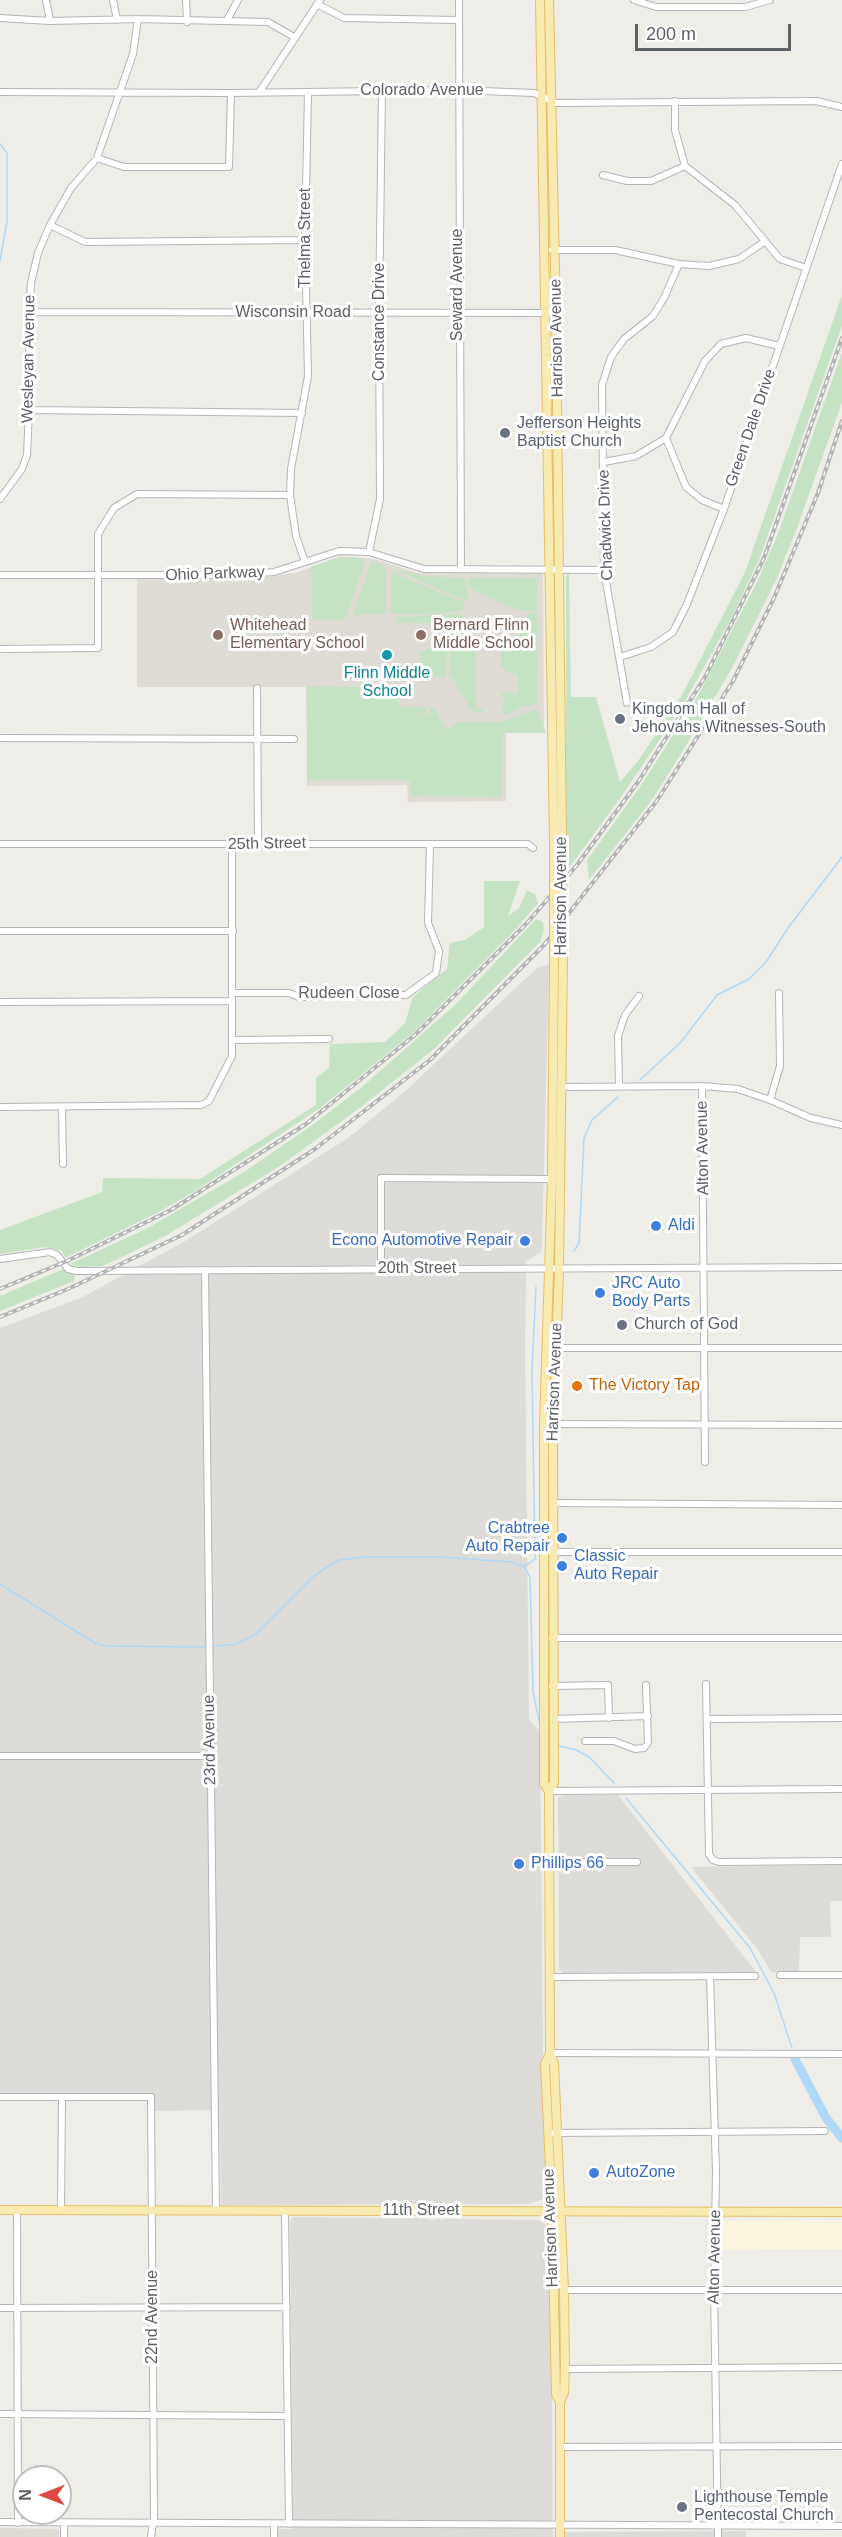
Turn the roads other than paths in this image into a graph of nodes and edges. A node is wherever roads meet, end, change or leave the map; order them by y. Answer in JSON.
{"nodes":[{"id":1,"x":46,"y":0,"type":"edge"},
{"id":2,"x":113,"y":0,"type":"edge"},
{"id":3,"x":186,"y":0,"type":"edge"},
{"id":4,"x":238,"y":0,"type":"edge"},
{"id":5,"x":459,"y":0,"type":"edge"},
{"id":6,"x":540,"y":0,"type":"edge"},
{"id":7,"x":549,"y":0,"type":"edge"},
{"id":8,"x":634,"y":0,"type":"edge"},
{"id":9,"x":770,"y":0,"type":"edge"},
{"id":10,"x":318,"y":2,"type":"edge"},
{"id":11,"x":0,"y":18,"type":"edge"},
{"id":12,"x":138,"y":19,"type":"junction"},
{"id":13,"x":117,"y":20,"type":"junction"},
{"id":14,"x":227,"y":20,"type":"junction"},
{"id":15,"x":457,"y":20,"type":"junction"},
{"id":16,"x":50,"y":21,"type":"junction"},
{"id":17,"x":187,"y":22,"type":"junction"},
{"id":18,"x":294,"y":37,"type":"junction"},
{"id":19,"x":458,"y":90,"type":"junction"},
{"id":20,"x":120,"y":91,"type":"junction"},
{"id":21,"x":260,"y":91,"type":"junction"},
{"id":22,"x":381,"y":91,"type":"junction"},
{"id":23,"x":0,"y":92,"type":"edge"},
{"id":24,"x":308,"y":92,"type":"junction"},
{"id":25,"x":231,"y":93,"type":"junction"},
{"id":26,"x":542,"y":96,"type":"junction"},
{"id":27,"x":551,"y":99,"type":"junction"},
{"id":28,"x":675,"y":101,"type":"junction"},
{"id":29,"x":842,"y":107,"type":"edge"},
{"id":30,"x":97,"y":158,"type":"junction"},
{"id":31,"x":842,"y":164,"type":"edge"},
{"id":32,"x":685,"y":166,"type":"junction"},
{"id":33,"x":603,"y":175,"type":"dead end"},
{"id":34,"x":50,"y":225,"type":"junction"},
{"id":35,"x":305,"y":240,"type":"junction"},
{"id":36,"x":764,"y":243,"type":"junction"},
{"id":37,"x":545,"y":250,"type":"junction"},
{"id":38,"x":555,"y":250,"type":"junction"},
{"id":39,"x":679,"y":264,"type":"junction"},
{"id":40,"x":806,"y":268,"type":"junction"},
{"id":41,"x":29,"y":312,"type":"junction"},
{"id":42,"x":306,"y":313,"type":"junction"},
{"id":43,"x":379,"y":313,"type":"junction"},
{"id":44,"x":546,"y":313,"type":"junction"},
{"id":45,"x":556,"y":313,"type":"junction"},
{"id":46,"x":458,"y":314,"type":"junction"},
{"id":47,"x":779,"y":346,"type":"junction"},
{"id":48,"x":29,"y":410,"type":"junction"},
{"id":49,"x":302,"y":413,"type":"junction"},
{"id":50,"x":666,"y":438,"type":"junction"},
{"id":51,"x":604,"y":462,"type":"junction"},
{"id":52,"x":290,"y":495,"type":"junction"},
{"id":53,"x":0,"y":499,"type":"edge"},
{"id":54,"x":724,"y":509,"type":"junction"},
{"id":55,"x":369,"y":552,"type":"junction"},
{"id":56,"x":305,"y":561,"type":"junction"},
{"id":57,"x":460,"y":569,"type":"junction"},
{"id":58,"x":551,"y":569,"type":"junction"},
{"id":59,"x":560,"y":569,"type":"junction"},
{"id":60,"x":604,"y":570,"type":"junction"},
{"id":61,"x":0,"y":574,"type":"edge"},
{"id":62,"x":97,"y":575,"type":"junction"},
{"id":63,"x":0,"y":649,"type":"edge"},
{"id":64,"x":620,"y":657,"type":"junction"},
{"id":65,"x":257,"y":688,"type":"dead end"},
{"id":66,"x":627,"y":703,"type":"dead end"},
{"id":67,"x":0,"y":738,"type":"edge"},
{"id":68,"x":257,"y":739,"type":"junction"},
{"id":69,"x":294,"y":740,"type":"dead end"},
{"id":70,"x":558,"y":841,"type":"junction"},
{"id":71,"x":258,"y":843,"type":"junction"},
{"id":72,"x":0,"y":844,"type":"edge"},
{"id":73,"x":430,"y":844,"type":"junction"},
{"id":74,"x":232,"y":845,"type":"junction"},
{"id":75,"x":532,"y":848,"type":"dead end"},
{"id":76,"x":0,"y":931,"type":"edge"},
{"id":77,"x":233,"y":931,"type":"junction"},
{"id":78,"x":779,"y":993,"type":"dead end"},
{"id":79,"x":639,"y":996,"type":"dead end"},
{"id":80,"x":232,"y":997,"type":"junction"},
{"id":81,"x":0,"y":1002,"type":"edge"},
{"id":82,"x":329,"y":1039,"type":"dead end"},
{"id":83,"x":233,"y":1040,"type":"junction"},
{"id":84,"x":619,"y":1085,"type":"junction"},
{"id":85,"x":702,"y":1086,"type":"junction"},
{"id":86,"x":562,"y":1087,"type":"junction"},
{"id":87,"x":770,"y":1100,"type":"junction"},
{"id":88,"x":0,"y":1107,"type":"edge"},
{"id":89,"x":62,"y":1108,"type":"junction"},
{"id":90,"x":842,"y":1125,"type":"edge"},
{"id":91,"x":63,"y":1164,"type":"dead end"},
{"id":92,"x":552,"y":1179,"type":"junction"},
{"id":93,"x":0,"y":1258,"type":"edge"},
{"id":94,"x":842,"y":1266,"type":"edge"},
{"id":95,"x":704,"y":1268,"type":"junction"},
{"id":96,"x":381,"y":1269,"type":"junction"},
{"id":97,"x":548,"y":1269,"type":"junction"},
{"id":98,"x":559,"y":1269,"type":"junction"},
{"id":99,"x":205,"y":1270,"type":"junction"},
{"id":100,"x":556,"y":1348,"type":"junction"},
{"id":101,"x":704,"y":1348,"type":"junction"},
{"id":102,"x":842,"y":1348,"type":"edge"},
{"id":103,"x":544,"y":1424,"type":"junction"},
{"id":104,"x":554,"y":1424,"type":"junction"},
{"id":105,"x":842,"y":1425,"type":"edge"},
{"id":106,"x":705,"y":1426,"type":"junction"},
{"id":107,"x":705,"y":1462,"type":"dead end"},
{"id":108,"x":553,"y":1503,"type":"junction"},
{"id":109,"x":842,"y":1505,"type":"edge"},
{"id":110,"x":548,"y":1552,"type":"junction"},
{"id":111,"x":842,"y":1552,"type":"edge"},
{"id":112,"x":552,"y":1638,"type":"junction"},
{"id":113,"x":842,"y":1638,"type":"edge"},
{"id":114,"x":706,"y":1684,"type":"dead end"},
{"id":115,"x":646,"y":1685,"type":"dead end"},
{"id":116,"x":552,"y":1686,"type":"junction"},
{"id":117,"x":648,"y":1716,"type":"junction"},
{"id":118,"x":609,"y":1718,"type":"junction"},
{"id":119,"x":842,"y":1718,"type":"edge"},
{"id":120,"x":553,"y":1719,"type":"junction"},
{"id":121,"x":708,"y":1719,"type":"junction"},
{"id":122,"x":585,"y":1741,"type":"dead end"},
{"id":123,"x":0,"y":1756,"type":"edge"},
{"id":124,"x":211,"y":1756,"type":"junction"},
{"id":125,"x":709,"y":1789,"type":"junction"},
{"id":126,"x":842,"y":1789,"type":"edge"},
{"id":127,"x":549,"y":1791,"type":"junction"},
{"id":128,"x":842,"y":1861,"type":"edge"},
{"id":129,"x":549,"y":1862,"type":"junction"},
{"id":130,"x":637,"y":1862,"type":"dead end"},
{"id":131,"x":842,"y":1975,"type":"edge"},
{"id":132,"x":710,"y":1976,"type":"junction"},
{"id":133,"x":755,"y":1976,"type":"dead end"},
{"id":134,"x":780,"y":1976,"type":"dead end"},
{"id":135,"x":549,"y":1977,"type":"junction"},
{"id":136,"x":550,"y":2053,"type":"junction"},
{"id":137,"x":711,"y":2054,"type":"junction"},
{"id":138,"x":842,"y":2054,"type":"edge"},
{"id":139,"x":0,"y":2097,"type":"edge"},
{"id":140,"x":62,"y":2098,"type":"junction"},
{"id":141,"x":713,"y":2131,"type":"junction"},
{"id":142,"x":825,"y":2131,"type":"dead end"},
{"id":143,"x":548,"y":2133,"type":"junction"},
{"id":144,"x":558,"y":2133,"type":"junction"},
{"id":145,"x":0,"y":2210,"type":"edge"},
{"id":146,"x":17,"y":2210,"type":"junction"},
{"id":147,"x":61,"y":2210,"type":"junction"},
{"id":148,"x":151,"y":2210,"type":"junction"},
{"id":149,"x":552,"y":2210,"type":"junction"},
{"id":150,"x":562,"y":2210,"type":"junction"},
{"id":151,"x":216,"y":2211,"type":"junction"},
{"id":152,"x":285,"y":2211,"type":"junction"},
{"id":153,"x":716,"y":2211,"type":"junction"},
{"id":154,"x":842,"y":2212,"type":"edge"},
{"id":155,"x":714,"y":2289,"type":"junction"},
{"id":156,"x":564,"y":2290,"type":"junction"},
{"id":157,"x":842,"y":2290,"type":"edge"},
{"id":158,"x":287,"y":2307,"type":"junction"},
{"id":159,"x":0,"y":2308,"type":"edge"},
{"id":160,"x":18,"y":2308,"type":"junction"},
{"id":161,"x":152,"y":2308,"type":"junction"},
{"id":162,"x":716,"y":2366,"type":"junction"},
{"id":163,"x":842,"y":2367,"type":"edge"},
{"id":164,"x":565,"y":2369,"type":"junction"},
{"id":165,"x":560,"y":2402,"type":"junction"},
{"id":166,"x":0,"y":2414,"type":"edge"},
{"id":167,"x":18,"y":2414,"type":"junction"},
{"id":168,"x":152,"y":2415,"type":"junction"},
{"id":169,"x":288,"y":2416,"type":"junction"},
{"id":170,"x":717,"y":2445,"type":"junction"},
{"id":171,"x":842,"y":2446,"type":"edge"},
{"id":172,"x":559,"y":2447,"type":"junction"},
{"id":173,"x":18,"y":2465,"type":"edge"},
{"id":174,"x":72,"y":2523,"type":"edge"},
{"id":175,"x":152,"y":2524,"type":"junction"},
{"id":176,"x":289,"y":2524,"type":"junction"},
{"id":177,"x":274,"y":2525,"type":"junction"},
{"id":178,"x":560,"y":2526,"type":"junction"},
{"id":179,"x":718,"y":2526,"type":"junction"},
{"id":180,"x":842,"y":2526,"type":"edge"},
{"id":181,"x":151,"y":2537,"type":"edge"},
{"id":182,"x":274,"y":2537,"type":"edge"},
{"id":183,"x":560,"y":2537,"type":"edge"},
{"id":184,"x":718,"y":2537,"type":"edge"}],
"edges":[{"from":1,"to":16,"type":"street"},
{"from":2,"to":13,"type":"street"},
{"from":3,"to":17,"type":"street"},
{"from":4,"to":14,"type":"street"},
{"from":5,"to":15,"type":"street","name":"Seward Avenue"},
{"from":6,"to":26,"type":"main road","name":"Harrison Avenue"},
{"from":7,"to":27,"type":"main road","name":"Harrison Avenue"},
{"from":8,"to":9,"type":"street"},
{"from":10,"to":15,"type":"street"},
{"from":10,"to":18,"type":"street"},
{"from":11,"to":16,"type":"street"},
{"from":12,"to":13,"type":"street"},
{"from":12,"to":17,"type":"street"},
{"from":12,"to":20,"type":"street","name":"Wesleyan Avenue"},
{"from":13,"to":16,"type":"street"},
{"from":14,"to":17,"type":"street"},
{"from":14,"to":18,"type":"street"},
{"from":15,"to":19,"type":"street","name":"Seward Avenue"},
{"from":18,"to":21,"type":"street"},
{"from":19,"to":22,"type":"street","name":"Colorado Avenue"},
{"from":19,"to":26,"type":"street","name":"Colorado Avenue"},
{"from":19,"to":46,"type":"street","name":"Seward Avenue"},
{"from":20,"to":23,"type":"street","name":"Colorado Avenue"},
{"from":20,"to":25,"type":"street","name":"Colorado Avenue"},
{"from":20,"to":30,"type":"street","name":"Wesleyan Avenue"},
{"from":21,"to":24,"type":"street","name":"Colorado Avenue"},
{"from":21,"to":25,"type":"street","name":"Colorado Avenue"},
{"from":22,"to":24,"type":"street","name":"Colorado Avenue"},
{"from":22,"to":43,"type":"street","name":"Constance Drive"},
{"from":24,"to":35,"type":"street","name":"Thelma Street"},
{"from":25,"to":30,"type":"street"},
{"from":26,"to":27,"type":"street","name":"Colorado Avenue"},
{"from":26,"to":37,"type":"main road","name":"Harrison Avenue"},
{"from":27,"to":28,"type":"street","name":"Colorado Avenue"},
{"from":27,"to":38,"type":"main road","name":"Harrison Avenue"},
{"from":28,"to":29,"type":"street","name":"Colorado Avenue"},
{"from":28,"to":32,"type":"street"},
{"from":30,"to":34,"type":"street","name":"Wesleyan Avenue"},
{"from":31,"to":40,"type":"street","name":"Green Dale Drive"},
{"from":32,"to":33,"type":"street"},
{"from":32,"to":36,"type":"street"},
{"from":34,"to":35,"type":"street"},
{"from":34,"to":41,"type":"street","name":"Wesleyan Avenue"},
{"from":35,"to":42,"type":"street","name":"Thelma Street"},
{"from":36,"to":39,"type":"street"},
{"from":36,"to":40,"type":"street"},
{"from":37,"to":38,"type":"street"},
{"from":37,"to":44,"type":"main road","name":"Harrison Avenue"},
{"from":38,"to":39,"type":"street"},
{"from":38,"to":45,"type":"main road","name":"Harrison Avenue"},
{"from":39,"to":51,"type":"street","name":"Chadwick Drive"},
{"from":40,"to":47,"type":"street","name":"Green Dale Drive"},
{"from":41,"to":42,"type":"street","name":"Wisconsin Road"},
{"from":41,"to":48,"type":"street","name":"Wesleyan Avenue"},
{"from":42,"to":43,"type":"street","name":"Wisconsin Road"},
{"from":42,"to":49,"type":"street","name":"Thelma Street"},
{"from":43,"to":46,"type":"street","name":"Wisconsin Road"},
{"from":43,"to":55,"type":"street","name":"Constance Drive"},
{"from":44,"to":45,"type":"street","name":"Wisconsin Road"},
{"from":44,"to":46,"type":"street","name":"Wisconsin Road"},
{"from":44,"to":58,"type":"main road","name":"Harrison Avenue"},
{"from":45,"to":59,"type":"main road","name":"Harrison Avenue"},
{"from":46,"to":57,"type":"street","name":"Seward Avenue"},
{"from":47,"to":50,"type":"street"},
{"from":47,"to":54,"type":"street","name":"Green Dale Drive"},
{"from":48,"to":49,"type":"street"},
{"from":48,"to":53,"type":"street","name":"Wesleyan Avenue"},
{"from":49,"to":52,"type":"street","name":"Thelma Street"},
{"from":50,"to":51,"type":"street"},
{"from":50,"to":54,"type":"street"},
{"from":51,"to":60,"type":"street","name":"Chadwick Drive"},
{"from":52,"to":56,"type":"street","name":"Thelma Street"},
{"from":52,"to":62,"type":"street"},
{"from":54,"to":64,"type":"street","name":"Green Dale Drive"},
{"from":55,"to":56,"type":"street","name":"Ohio Parkway"},
{"from":55,"to":57,"type":"street","name":"Ohio Parkway"},
{"from":56,"to":62,"type":"street","name":"Ohio Parkway"},
{"from":57,"to":58,"type":"street","name":"Ohio Parkway"},
{"from":58,"to":59,"type":"street","name":"Ohio Parkway"},
{"from":58,"to":70,"type":"main road","name":"Harrison Avenue"},
{"from":59,"to":60,"type":"street","name":"Ohio Parkway"},
{"from":59,"to":70,"type":"main road","name":"Harrison Avenue"},
{"from":60,"to":64,"type":"street","name":"Chadwick Drive"},
{"from":61,"to":62,"type":"street","name":"Ohio Parkway"},
{"from":62,"to":63,"type":"street"},
{"from":64,"to":66,"type":"street","name":"Chadwick Drive"},
{"from":65,"to":68,"type":"street"},
{"from":67,"to":68,"type":"street"},
{"from":68,"to":69,"type":"street"},
{"from":68,"to":71,"type":"street"},
{"from":70,"to":86,"type":"main road","name":"Harrison Avenue","bridge":true},
{"from":70,"to":92,"type":"main road","name":"Harrison Avenue","bridge":true},
{"from":71,"to":73,"type":"street","name":"25th Street"},
{"from":71,"to":74,"type":"street","name":"25th Street"},
{"from":72,"to":74,"type":"street","name":"25th Street"},
{"from":73,"to":75,"type":"street","name":"25th Street"},
{"from":73,"to":80,"type":"street","name":"Rudeen Close"},
{"from":74,"to":77,"type":"street"},
{"from":76,"to":77,"type":"street"},
{"from":77,"to":80,"type":"street"},
{"from":78,"to":87,"type":"street"},
{"from":79,"to":84,"type":"street"},
{"from":80,"to":81,"type":"street","name":"Rudeen Close"},
{"from":80,"to":83,"type":"street"},
{"from":82,"to":83,"type":"street"},
{"from":83,"to":89,"type":"street"},
{"from":84,"to":85,"type":"street"},
{"from":84,"to":86,"type":"street"},
{"from":85,"to":87,"type":"street"},
{"from":85,"to":95,"type":"street","name":"Alton Avenue"},
{"from":86,"to":98,"type":"main road","name":"Harrison Avenue"},
{"from":87,"to":90,"type":"street"},
{"from":88,"to":89,"type":"street"},
{"from":89,"to":91,"type":"street"},
{"from":92,"to":96,"type":"street"},
{"from":92,"to":97,"type":"main road","name":"Harrison Avenue"},
{"from":93,"to":99,"type":"street","name":"20th Street"},
{"from":94,"to":95,"type":"street","name":"20th Street"},
{"from":95,"to":98,"type":"street","name":"20th Street"},
{"from":95,"to":101,"type":"street","name":"Alton Avenue"},
{"from":96,"to":97,"type":"street","name":"20th Street"},
{"from":96,"to":99,"type":"street","name":"20th Street"},
{"from":97,"to":98,"type":"street","name":"20th Street"},
{"from":97,"to":103,"type":"main road","name":"Harrison Avenue"},
{"from":98,"to":100,"type":"main road","name":"Harrison Avenue"},
{"from":99,"to":124,"type":"street","name":"23rd Avenue"},
{"from":100,"to":101,"type":"street"},
{"from":100,"to":104,"type":"main road","name":"Harrison Avenue"},
{"from":101,"to":102,"type":"street"},
{"from":101,"to":106,"type":"street","name":"Alton Avenue"},
{"from":103,"to":104,"type":"street"},
{"from":103,"to":110,"type":"main road","name":"Harrison Avenue"},
{"from":104,"to":106,"type":"street"},
{"from":104,"to":108,"type":"main road","name":"Harrison Avenue"},
{"from":105,"to":106,"type":"street"},
{"from":106,"to":107,"type":"street","name":"Alton Avenue"},
{"from":108,"to":109,"type":"street"},
{"from":108,"to":110,"type":"main road","name":"Harrison Avenue"},
{"from":110,"to":111,"type":"street"},
{"from":110,"to":112,"type":"main road","name":"Harrison Avenue"},
{"from":110,"to":127,"type":"main road","name":"Harrison Avenue"},
{"from":112,"to":113,"type":"street"},
{"from":112,"to":116,"type":"main road","name":"Harrison Avenue"},
{"from":114,"to":121,"type":"street"},
{"from":115,"to":117,"type":"street"},
{"from":116,"to":118,"type":"street"},
{"from":116,"to":120,"type":"main road","name":"Harrison Avenue"},
{"from":117,"to":118,"type":"street"},
{"from":117,"to":122,"type":"street"},
{"from":118,"to":120,"type":"street"},
{"from":119,"to":121,"type":"street"},
{"from":120,"to":127,"type":"main road","name":"Harrison Avenue"},
{"from":121,"to":125,"type":"street"},
{"from":123,"to":124,"type":"street"},
{"from":124,"to":151,"type":"street","name":"23rd Avenue"},
{"from":125,"to":126,"type":"street"},
{"from":125,"to":127,"type":"street"},
{"from":125,"to":128,"type":"street"},
{"from":127,"to":129,"type":"main road","name":"Harrison Avenue"},
{"from":129,"to":130,"type":"street"},
{"from":129,"to":135,"type":"main road","name":"Harrison Avenue"},
{"from":131,"to":134,"type":"street"},
{"from":132,"to":133,"type":"street"},
{"from":132,"to":135,"type":"street"},
{"from":132,"to":137,"type":"street","name":"Alton Avenue"},
{"from":135,"to":136,"type":"main road","name":"Harrison Avenue"},
{"from":136,"to":137,"type":"street"},
{"from":136,"to":143,"type":"main road","name":"Harrison Avenue"},
{"from":136,"to":144,"type":"main road","name":"Harrison Avenue"},
{"from":137,"to":138,"type":"street"},
{"from":137,"to":141,"type":"street","name":"Alton Avenue"},
{"from":139,"to":140,"type":"street"},
{"from":140,"to":147,"type":"street"},
{"from":140,"to":148,"type":"street","name":"22nd Avenue"},
{"from":141,"to":142,"type":"street"},
{"from":141,"to":144,"type":"street"},
{"from":141,"to":153,"type":"street","name":"Alton Avenue"},
{"from":143,"to":144,"type":"street"},
{"from":143,"to":149,"type":"main road","name":"Harrison Avenue"},
{"from":144,"to":150,"type":"main road","name":"Harrison Avenue"},
{"from":145,"to":146,"type":"main road","name":"11th Street"},
{"from":146,"to":147,"type":"main road","name":"11th Street"},
{"from":146,"to":160,"type":"street"},
{"from":147,"to":148,"type":"main road","name":"11th Street"},
{"from":148,"to":151,"type":"main road","name":"11th Street"},
{"from":148,"to":161,"type":"street","name":"22nd Avenue"},
{"from":149,"to":150,"type":"main road","name":"11th Street"},
{"from":149,"to":152,"type":"main road","name":"11th Street"},
{"from":149,"to":165,"type":"main road","name":"Harrison Avenue"},
{"from":150,"to":153,"type":"main road","name":"11th Street"},
{"from":150,"to":156,"type":"main road","name":"Harrison Avenue"},
{"from":151,"to":152,"type":"main road","name":"11th Street"},
{"from":152,"to":158,"type":"street"},
{"from":153,"to":154,"type":"main road","name":"11th Street"},
{"from":153,"to":155,"type":"street","name":"Alton Avenue"},
{"from":155,"to":156,"type":"street"},
{"from":155,"to":157,"type":"street"},
{"from":155,"to":162,"type":"street","name":"Alton Avenue"},
{"from":156,"to":164,"type":"main road","name":"Harrison Avenue"},
{"from":158,"to":161,"type":"street"},
{"from":158,"to":169,"type":"street"},
{"from":159,"to":160,"type":"street"},
{"from":160,"to":161,"type":"street"},
{"from":160,"to":167,"type":"street"},
{"from":161,"to":168,"type":"street","name":"22nd Avenue"},
{"from":162,"to":163,"type":"street"},
{"from":162,"to":164,"type":"street"},
{"from":162,"to":170,"type":"street","name":"Alton Avenue"},
{"from":164,"to":165,"type":"main road","name":"Harrison Avenue"},
{"from":165,"to":172,"type":"main road","name":"Harrison Avenue"},
{"from":166,"to":167,"type":"street"},
{"from":167,"to":168,"type":"street"},
{"from":167,"to":173,"type":"street"},
{"from":168,"to":169,"type":"street"},
{"from":168,"to":175,"type":"street","name":"22nd Avenue"},
{"from":169,"to":176,"type":"street"},
{"from":170,"to":171,"type":"street"},
{"from":170,"to":172,"type":"street"},
{"from":170,"to":179,"type":"street","name":"Alton Avenue"},
{"from":172,"to":178,"type":"main road","name":"Harrison Avenue"},
{"from":174,"to":175,"type":"street"},
{"from":175,"to":177,"type":"street"},
{"from":175,"to":181,"type":"street","name":"22nd Avenue"},
{"from":176,"to":177,"type":"street"},
{"from":176,"to":178,"type":"street"},
{"from":177,"to":182,"type":"street"},
{"from":178,"to":179,"type":"street"},
{"from":178,"to":183,"type":"main road","name":"Harrison Avenue"},
{"from":179,"to":180,"type":"street"},
{"from":179,"to":184,"type":"street","name":"Alton Avenue"}]}
